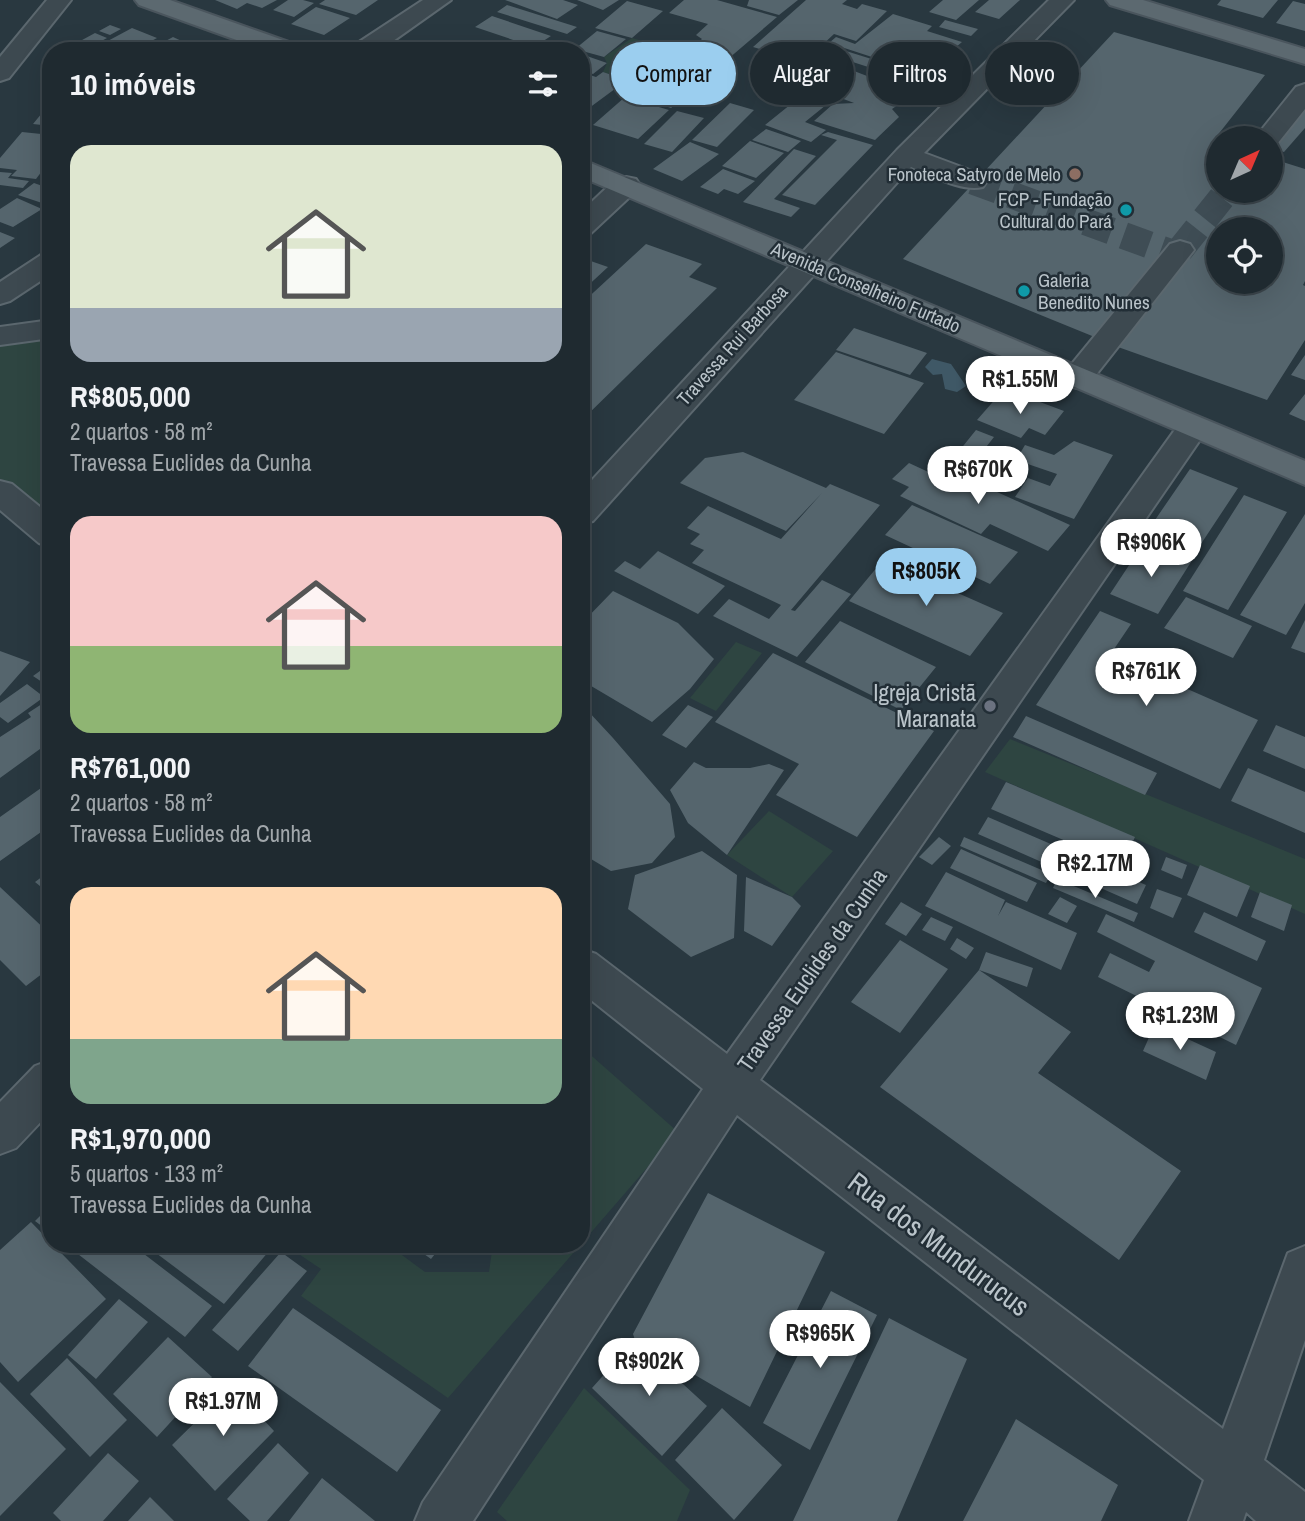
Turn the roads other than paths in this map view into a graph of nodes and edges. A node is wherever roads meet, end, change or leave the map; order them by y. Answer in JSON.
{"nodes":[{"id":1,"x":59,"y":0,"type":"edge"},
{"id":2,"x":148,"y":0,"type":"edge"},
{"id":3,"x":439,"y":0,"type":"edge"},
{"id":4,"x":1062,"y":0,"type":"edge"},
{"id":5,"x":1118,"y":0,"type":"edge"},
{"id":6,"x":266,"y":42,"type":"edge"},
{"id":7,"x":376,"y":42,"type":"edge"},
{"id":8,"x":1305,"y":57,"type":"edge"},
{"id":9,"x":0,"y":73,"type":"edge"},
{"id":10,"x":1305,"y":92,"type":"edge"},
{"id":11,"x":1278,"y":126,"type":"edge"},
{"id":12,"x":906,"y":156,"type":"junction"},
{"id":13,"x":590,"y":170,"type":"edge"},
{"id":14,"x":973,"y":181,"type":"tunnel mouth"},
{"id":15,"x":626,"y":185,"type":"junction"},
{"id":16,"x":590,"y":219,"type":"edge"},
{"id":17,"x":1176,"y":252,"type":"tunnel mouth"},
{"id":18,"x":807,"y":262,"type":"junction"},
{"id":19,"x":42,"y":267,"type":"edge"},
{"id":20,"x":0,"y":295,"type":"edge"},
{"id":21,"x":42,"y":330,"type":"edge"},
{"id":22,"x":0,"y":336,"type":"edge"},
{"id":23,"x":1077,"y":378,"type":"junction"},
{"id":24,"x":1194,"y":427,"type":"junction"},
{"id":25,"x":1305,"y":474,"type":"edge"},
{"id":26,"x":0,"y":492,"type":"edge"},
{"id":27,"x":590,"y":503,"type":"edge"},
{"id":28,"x":42,"y":527,"type":"edge"},
{"id":29,"x":590,"y":974,"type":"edge"},
{"id":30,"x":731,"y":1085,"type":"junction"},
{"id":31,"x":42,"y":1089,"type":"edge"},
{"id":32,"x":0,"y":1133,"type":"edge"},
{"id":33,"x":1305,"y":1270,"type":"edge"},
{"id":34,"x":1235,"y":1470,"type":"junction"},
{"id":35,"x":442,"y":1521,"type":"edge"},
{"id":36,"x":1216,"y":1521,"type":"edge"},
{"id":37,"x":1298,"y":1521,"type":"edge"}],
"edges":[{"from":1,"to":9,"type":"street"},
{"from":2,"to":6,"type":"main road"},
{"from":3,"to":7,"type":"street"},
{"from":4,"to":12,"type":"street","name":"Travessa Rui Barbosa"},
{"from":5,"to":8,"type":"main road"},
{"from":10,"to":11,"type":"street"},
{"from":12,"to":14,"type":"street"},
{"from":12,"to":18,"type":"street","name":"Travessa Rui Barbosa"},
{"from":13,"to":15,"type":"main road","name":"Avenida Conselheiro Furtado"},
{"from":15,"to":16,"type":"street"},
{"from":15,"to":18,"type":"main road","name":"Avenida Conselheiro Furtado"},
{"from":17,"to":23,"type":"street"},
{"from":18,"to":23,"type":"main road","name":"Avenida Conselheiro Furtado"},
{"from":18,"to":27,"type":"street","name":"Travessa Rui Barbosa"},
{"from":19,"to":20,"type":"street"},
{"from":21,"to":22,"type":"street"},
{"from":23,"to":24,"type":"main road","name":"Avenida Conselheiro Furtado"},
{"from":24,"to":25,"type":"main road","name":"Avenida Conselheiro Furtado"},
{"from":24,"to":30,"type":"street","name":"Travessa Euclides da Cunha"},
{"from":26,"to":28,"type":"street"},
{"from":29,"to":30,"type":"street","name":"Rua dos Mundurucus"},
{"from":30,"to":34,"type":"street","name":"Rua dos Mundurucus"},
{"from":30,"to":35,"type":"street","name":"Travessa Euclides da Cunha"},
{"from":31,"to":32,"type":"street"},
{"from":33,"to":34,"type":"street"},
{"from":34,"to":36,"type":"street"},
{"from":34,"to":37,"type":"street","name":"Rua dos Mundurucus"}]}
